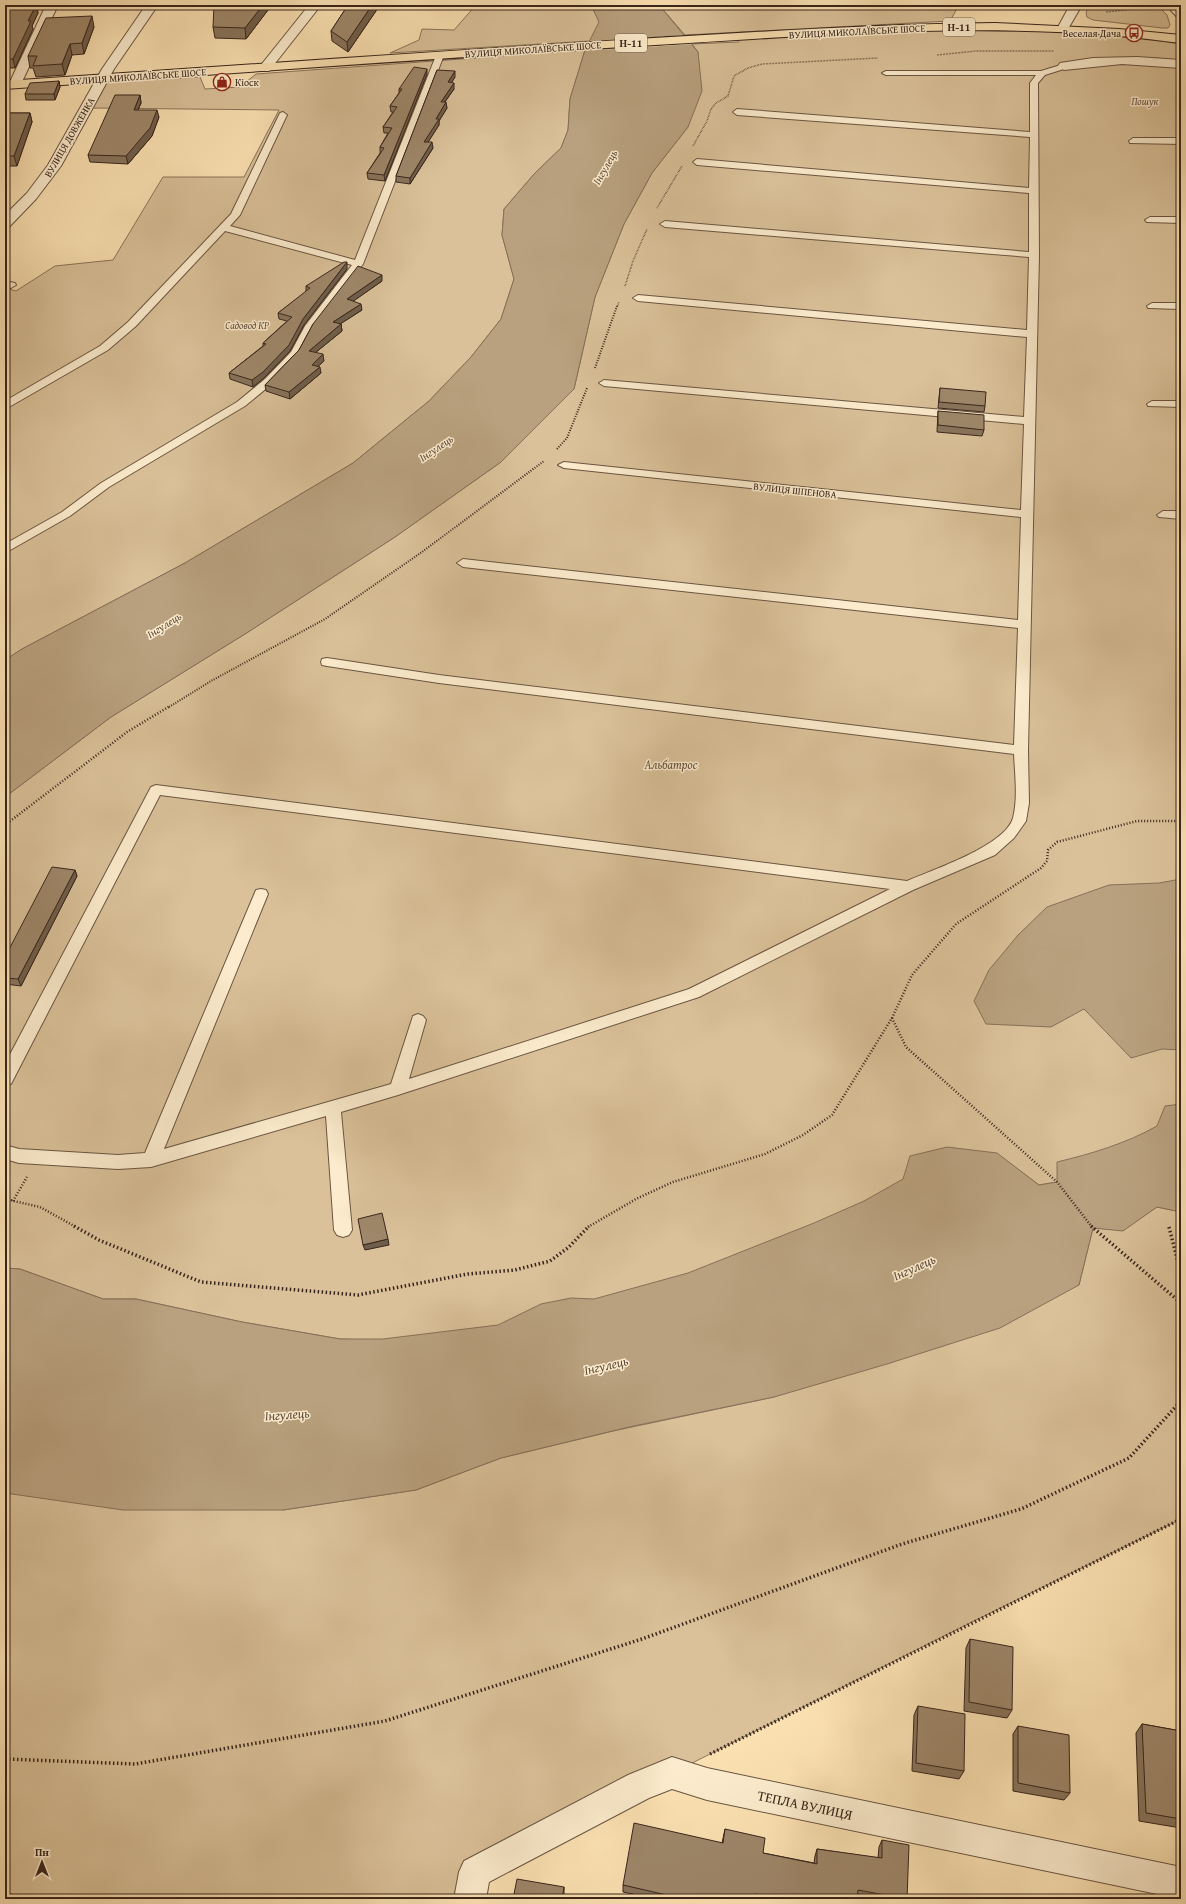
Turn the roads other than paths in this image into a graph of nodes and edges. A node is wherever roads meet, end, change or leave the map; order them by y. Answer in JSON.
{"nodes":[{"id":1,"x":52,"y":5,"type":"edge"},
{"id":2,"x":152,"y":5,"type":"edge"},
{"id":3,"x":316,"y":5,"type":"edge"},
{"id":4,"x":1172,"y":5,"type":"edge"},
{"id":5,"x":1074,"y":9,"type":"edge"},
{"id":6,"x":1181,"y":15,"type":"edge"},
{"id":7,"x":1064,"y":27,"type":"junction"},
{"id":8,"x":1181,"y":39,"type":"edge"},
{"id":9,"x":440,"y":56,"type":"junction"},
{"id":10,"x":1181,"y":64,"type":"edge"},
{"id":11,"x":1064,"y":66,"type":"joint"},
{"id":12,"x":265,"y":68,"type":"junction"},
{"id":13,"x":886,"y":73,"type":"dead end"},
{"id":14,"x":1042,"y":73,"type":"junction"},
{"id":15,"x":102,"y":79,"type":"junction"},
{"id":16,"x":10,"y":85,"type":"edge"},
{"id":17,"x":737,"y":112,"type":"dead end"},
{"id":18,"x":283,"y":115,"type":"dead end"},
{"id":19,"x":1034,"y":134,"type":"junction"},
{"id":20,"x":1132,"y":141,"type":"dead end"},
{"id":21,"x":1181,"y":141,"type":"edge"},
{"id":22,"x":697,"y":162,"type":"dead end"},
{"id":23,"x":1034,"y":191,"type":"junction"},
{"id":24,"x":10,"y":212,"type":"edge"},
{"id":25,"x":1150,"y":220,"type":"dead end"},
{"id":26,"x":1181,"y":220,"type":"edge"},
{"id":27,"x":5,"y":223,"type":"edge"},
{"id":28,"x":665,"y":224,"type":"dead end"},
{"id":29,"x":222,"y":227,"type":"junction"},
{"id":30,"x":1034,"y":255,"type":"junction"},
{"id":31,"x":358,"y":264,"type":"junction"},
{"id":32,"x":638,"y":298,"type":"dead end"},
{"id":33,"x":1152,"y":306,"type":"dead end"},
{"id":34,"x":1181,"y":306,"type":"edge"},
{"id":35,"x":1032,"y":334,"type":"junction"},
{"id":36,"x":604,"y":383,"type":"dead end"},
{"id":37,"x":1152,"y":404,"type":"dead end"},
{"id":38,"x":1181,"y":404,"type":"edge"},
{"id":39,"x":5,"y":405,"type":"edge"},
{"id":40,"x":1029,"y":421,"type":"junction"},
{"id":41,"x":564,"y":465,"type":"dead end"},
{"id":42,"x":1027,"y":514,"type":"junction"},
{"id":43,"x":1163,"y":515,"type":"dead end"},
{"id":44,"x":1181,"y":515,"type":"edge"},
{"id":45,"x":5,"y":549,"type":"edge"},
{"id":46,"x":462,"y":562,"type":"dead end"},
{"id":47,"x":1024,"y":625,"type":"junction"},
{"id":48,"x":328,"y":662,"type":"dead end"},
{"id":49,"x":1021,"y":750,"type":"junction"},
{"id":50,"x":908,"y":886,"type":"junction"},
{"id":51,"x":261,"y":894,"type":"dead end"},
{"id":52,"x":418,"y":1020,"type":"dead end"},
{"id":53,"x":5,"y":1079,"type":"edge"},
{"id":54,"x":398,"y":1089,"type":"junction"},
{"id":55,"x":333,"y":1108,"type":"junction"},
{"id":56,"x":5,"y":1152,"type":"edge"},
{"id":57,"x":151,"y":1160,"type":"junction"},
{"id":58,"x":343,"y":1230,"type":"dead end"},
{"id":59,"x":1181,"y":1883,"type":"edge"},
{"id":60,"x":470,"y":1899,"type":"edge"}],
"edges":[{"from":1,"to":16,"type":"street"},
{"from":2,"to":15,"type":"street","name":"ВУЛИЦЯ ДОВЖЕНКА"},
{"from":3,"to":12,"type":"street"},
{"from":4,"to":6,"type":"street"},
{"from":5,"to":7,"type":"street"},
{"from":7,"to":8,"type":"main road","name":"ВУЛИЦЯ МИКОЛАЇВСЬКЕ ШОСЕ","number":"Н-11"},
{"from":7,"to":9,"type":"main road","name":"ВУЛИЦЯ МИКОЛАЇВСЬКЕ ШОСЕ","number":"Н-11"},
{"from":9,"to":12,"type":"main road","name":"ВУЛИЦЯ МИКОЛАЇВСЬКЕ ШОСЕ","number":"Н-11"},
{"from":9,"to":31,"type":"lane"},
{"from":10,"to":11,"type":"street"},
{"from":11,"to":14,"type":"lane"},
{"from":12,"to":15,"type":"main road","name":"ВУЛИЦЯ МИКОЛАЇВСЬКЕ ШОСЕ","number":"Н-11"},
{"from":13,"to":14,"type":"lane"},
{"from":14,"to":19,"type":"lane"},
{"from":15,"to":16,"type":"main road","name":"ВУЛИЦЯ МИКОЛАЇВСЬКЕ ШОСЕ","number":"Н-11"},
{"from":15,"to":24,"type":"street","name":"ВУЛИЦЯ ДОВЖЕНКА"},
{"from":17,"to":19,"type":"lane"},
{"from":18,"to":29,"type":"lane"},
{"from":19,"to":23,"type":"lane"},
{"from":20,"to":21,"type":"lane"},
{"from":22,"to":23,"type":"lane"},
{"from":23,"to":30,"type":"lane"},
{"from":24,"to":27,"type":"street","name":"ВУЛИЦЯ ДОВЖЕНКА"},
{"from":25,"to":26,"type":"lane"},
{"from":28,"to":30,"type":"lane"},
{"from":29,"to":31,"type":"lane"},
{"from":29,"to":39,"type":"lane"},
{"from":30,"to":35,"type":"lane"},
{"from":31,"to":45,"type":"lane"},
{"from":32,"to":35,"type":"lane"},
{"from":33,"to":34,"type":"lane"},
{"from":35,"to":40,"type":"lane"},
{"from":36,"to":40,"type":"lane"},
{"from":37,"to":38,"type":"lane"},
{"from":40,"to":42,"type":"lane"},
{"from":41,"to":42,"type":"lane","name":"ВУЛИЦЯ ШПЕНОВА"},
{"from":42,"to":47,"type":"lane"},
{"from":43,"to":44,"type":"lane"},
{"from":46,"to":47,"type":"lane"},
{"from":47,"to":49,"type":"lane"},
{"from":48,"to":49,"type":"lane"},
{"from":49,"to":50,"type":"lane"},
{"from":50,"to":53,"type":"lane"},
{"from":50,"to":54,"type":"lane"},
{"from":51,"to":57,"type":"lane"},
{"from":52,"to":54,"type":"lane"},
{"from":54,"to":55,"type":"lane"},
{"from":55,"to":57,"type":"lane"},
{"from":55,"to":58,"type":"lane"},
{"from":56,"to":57,"type":"lane"},
{"from":59,"to":60,"type":"street","name":"ТЕПЛА ВУЛИЦЯ"}]}
